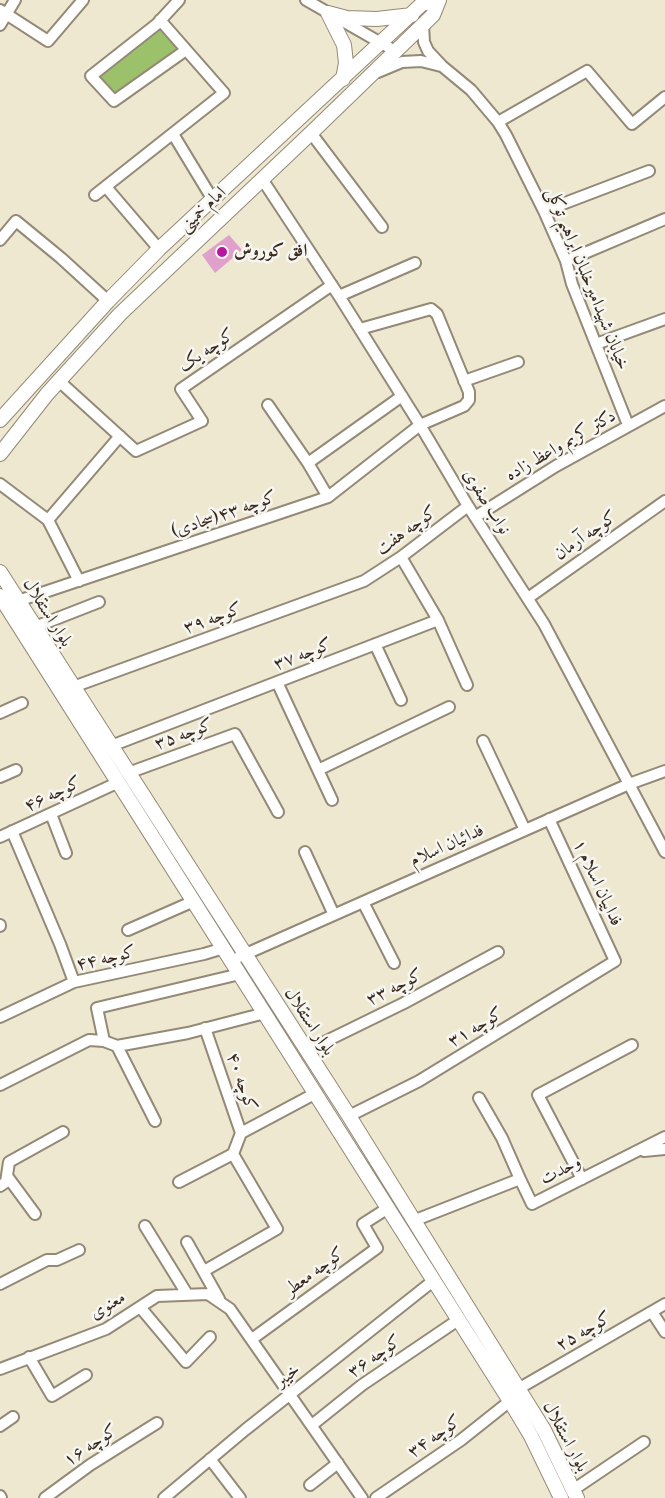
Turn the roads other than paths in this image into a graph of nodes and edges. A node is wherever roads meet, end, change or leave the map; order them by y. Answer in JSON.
{"nodes":[{"id":1,"x":15,"y":0,"type":"edge"},
{"id":2,"x":83,"y":0,"type":"edge"},
{"id":3,"x":179,"y":0,"type":"edge"},
{"id":4,"x":306,"y":0,"type":"edge"},
{"id":5,"x":437,"y":0,"type":"edge"},
{"id":6,"x":3,"y":12,"type":"edge"},
{"id":7,"x":328,"y":14,"type":"junction"},
{"id":8,"x":412,"y":15,"type":"junction"},
{"id":9,"x":160,"y":20,"type":"junction"},
{"id":10,"x":0,"y":25,"type":"edge"},
{"id":11,"x":423,"y":25,"type":"junction"},
{"id":12,"x":381,"y":42,"type":"junction"},
{"id":13,"x":186,"y":50,"type":"junction"},
{"id":14,"x":395,"y":51,"type":"junction"},
{"id":15,"x":442,"y":66,"type":"junction"},
{"id":16,"x":368,"y":77,"type":"junction"},
{"id":17,"x":343,"y":79,"type":"junction"},
{"id":18,"x":665,"y":97,"type":"edge"},
{"id":19,"x":498,"y":122,"type":"junction"},
{"id":20,"x":311,"y":133,"type":"junction"},
{"id":21,"x":173,"y":134,"type":"junction"},
{"id":22,"x":649,"y":171,"type":"dead end"},
{"id":23,"x":262,"y":179,"type":"junction"},
{"id":24,"x":106,"y":187,"type":"junction"},
{"id":25,"x":95,"y":195,"type":"dead end"},
{"id":26,"x":213,"y":200,"type":"junction"},
{"id":27,"x":544,"y":211,"type":"junction"},
{"id":28,"x":665,"y":219,"type":"edge"},
{"id":29,"x":382,"y":227,"type":"dead end"},
{"id":30,"x":0,"y":240,"type":"edge"},
{"id":31,"x":159,"y":249,"type":"junction"},
{"id":32,"x":566,"y":261,"type":"junction"},
{"id":33,"x":415,"y":263,"type":"dead end"},
{"id":34,"x":332,"y":285,"type":"junction"},
{"id":35,"x":339,"y":296,"type":"junction"},
{"id":36,"x":108,"y":301,"type":"junction"},
{"id":37,"x":665,"y":319,"type":"edge"},
{"id":38,"x":360,"y":329,"type":"junction"},
{"id":39,"x":596,"y":345,"type":"junction"},
{"id":40,"x":518,"y":362,"type":"dead end"},
{"id":41,"x":59,"y":381,"type":"junction"},
{"id":42,"x":464,"y":381,"type":"junction"},
{"id":43,"x":402,"y":396,"type":"junction"},
{"id":44,"x":268,"y":405,"type":"dead end"},
{"id":45,"x":665,"y":406,"type":"edge"},
{"id":46,"x":0,"y":420,"type":"edge"},
{"id":47,"x":420,"y":425,"type":"junction"},
{"id":48,"x":628,"y":425,"type":"junction"},
{"id":49,"x":120,"y":436,"type":"junction"},
{"id":50,"x":0,"y":454,"type":"edge"},
{"id":51,"x":308,"y":463,"type":"junction"},
{"id":52,"x":0,"y":484,"type":"edge"},
{"id":53,"x":328,"y":497,"type":"junction"},
{"id":54,"x":665,"y":501,"type":"edge"},
{"id":55,"x":468,"y":506,"type":"junction"},
{"id":56,"x":475,"y":517,"type":"junction"},
{"id":57,"x":48,"y":520,"type":"junction"},
{"id":58,"x":401,"y":557,"type":"junction"},
{"id":59,"x":0,"y":572,"type":"edge"},
{"id":60,"x":79,"y":581,"type":"junction"},
{"id":61,"x":364,"y":581,"type":"joint"},
{"id":62,"x":0,"y":596,"type":"edge"},
{"id":63,"x":528,"y":598,"type":"junction"},
{"id":64,"x":18,"y":601,"type":"junction"},
{"id":65,"x":99,"y":602,"type":"dead end"},
{"id":66,"x":438,"y":620,"type":"junction"},
{"id":67,"x":35,"y":627,"type":"junction"},
{"id":68,"x":375,"y":644,"type":"junction"},
{"id":69,"x":277,"y":682,"type":"junction"},
{"id":70,"x":467,"y":685,"type":"dead end"},
{"id":71,"x":73,"y":687,"type":"junction"},
{"id":72,"x":401,"y":700,"type":"dead end"},
{"id":73,"x":22,"y":703,"type":"dead end"},
{"id":74,"x":449,"y":707,"type":"dead end"},
{"id":75,"x":0,"y":713,"type":"edge"},
{"id":76,"x":483,"y":741,"type":"dead end"},
{"id":77,"x":111,"y":746,"type":"junction"},
{"id":78,"x":16,"y":770,"type":"dead end"},
{"id":79,"x":318,"y":770,"type":"junction"},
{"id":80,"x":665,"y":771,"type":"edge"},
{"id":81,"x":0,"y":777,"type":"edge"},
{"id":82,"x":123,"y":778,"type":"junction"},
{"id":83,"x":629,"y":784,"type":"junction"},
{"id":84,"x":332,"y":800,"type":"dead end"},
{"id":85,"x":278,"y":812,"type":"dead end"},
{"id":86,"x":51,"y":814,"type":"junction"},
{"id":87,"x":549,"y":819,"type":"junction"},
{"id":88,"x":525,"y":830,"type":"junction"},
{"id":89,"x":12,"y":831,"type":"junction"},
{"id":90,"x":0,"y":837,"type":"edge"},
{"id":91,"x":305,"y":852,"type":"dead end"},
{"id":92,"x":665,"y":852,"type":"edge"},
{"id":93,"x":66,"y":853,"type":"dead end"},
{"id":94,"x":194,"y":901,"type":"junction"},
{"id":95,"x":363,"y":902,"type":"junction"},
{"id":96,"x":334,"y":915,"type":"junction"},
{"id":97,"x":128,"y":930,"type":"dead end"},
{"id":98,"x":224,"y":948,"type":"junction"},
{"id":99,"x":498,"y":952,"type":"dead end"},
{"id":100,"x":238,"y":957,"type":"junction"},
{"id":101,"x":615,"y":961,"type":"joint"},
{"id":102,"x":394,"y":963,"type":"dead end"},
{"id":103,"x":240,"y":974,"type":"junction"},
{"id":104,"x":74,"y":982,"type":"junction"},
{"id":105,"x":265,"y":1013,"type":"junction"},
{"id":106,"x":0,"y":1017,"type":"edge"},
{"id":107,"x":205,"y":1028,"type":"junction"},
{"id":108,"x":104,"y":1041,"type":"junction"},
{"id":109,"x":632,"y":1045,"type":"dead end"},
{"id":110,"x":117,"y":1046,"type":"junction"},
{"id":111,"x":306,"y":1051,"type":"junction"},
{"id":112,"x":0,"y":1085,"type":"edge"},
{"id":113,"x":316,"y":1093,"type":"junction"},
{"id":114,"x":479,"y":1098,"type":"dead end"},
{"id":115,"x":349,"y":1116,"type":"junction"},
{"id":116,"x":155,"y":1121,"type":"dead end"},
{"id":117,"x":63,"y":1132,"type":"dead end"},
{"id":118,"x":240,"y":1133,"type":"junction"},
{"id":119,"x":665,"y":1137,"type":"edge"},
{"id":120,"x":665,"y":1149,"type":"edge"},
{"id":121,"x":635,"y":1152,"type":"junction"},
{"id":122,"x":233,"y":1154,"type":"junction"},
{"id":123,"x":7,"y":1176,"type":"junction"},
{"id":124,"x":520,"y":1179,"type":"junction"},
{"id":125,"x":582,"y":1179,"type":"junction"},
{"id":126,"x":179,"y":1182,"type":"dead end"},
{"id":127,"x":0,"y":1186,"type":"edge"},
{"id":128,"x":388,"y":1208,"type":"junction"},
{"id":129,"x":35,"y":1214,"type":"dead end"},
{"id":130,"x":414,"y":1221,"type":"junction"},
{"id":131,"x":145,"y":1226,"type":"dead end"},
{"id":132,"x":187,"y":1242,"type":"dead end"},
{"id":133,"x":79,"y":1250,"type":"dead end"},
{"id":134,"x":204,"y":1271,"type":"junction"},
{"id":135,"x":434,"y":1281,"type":"junction"},
{"id":136,"x":0,"y":1284,"type":"edge"},
{"id":137,"x":187,"y":1294,"type":"junction"},
{"id":138,"x":665,"y":1304,"type":"edge"},
{"id":139,"x":225,"y":1306,"type":"junction"},
{"id":140,"x":140,"y":1307,"type":"junction"},
{"id":141,"x":652,"y":1312,"type":"junction"},
{"id":142,"x":458,"y":1320,"type":"junction"},
{"id":143,"x":665,"y":1332,"type":"edge"},
{"id":144,"x":210,"y":1337,"type":"dead end"},
{"id":145,"x":252,"y":1339,"type":"junction"},
{"id":146,"x":29,"y":1357,"type":"junction"},
{"id":147,"x":0,"y":1369,"type":"edge"},
{"id":148,"x":86,"y":1375,"type":"dead end"},
{"id":149,"x":518,"y":1389,"type":"junction"},
{"id":150,"x":291,"y":1395,"type":"junction"},
{"id":151,"x":510,"y":1401,"type":"junction"},
{"id":152,"x":13,"y":1417,"type":"dead end"},
{"id":153,"x":157,"y":1423,"type":"dead end"},
{"id":154,"x":312,"y":1425,"type":"junction"},
{"id":155,"x":0,"y":1426,"type":"edge"},
{"id":156,"x":644,"y":1442,"type":"dead end"},
{"id":157,"x":210,"y":1459,"type":"junction"},
{"id":158,"x":338,"y":1463,"type":"junction"},
{"id":159,"x":310,"y":1485,"type":"dead end"},
{"id":160,"x":575,"y":1494,"type":"edge"},
{"id":161,"x":166,"y":1497,"type":"edge"},
{"id":162,"x":45,"y":1498,"type":"edge"},
{"id":163,"x":240,"y":1498,"type":"edge"},
{"id":164,"x":361,"y":1498,"type":"edge"},
{"id":165,"x":376,"y":1498,"type":"edge"},
{"id":166,"x":561,"y":1498,"type":"edge"}],
"edges":[{"from":1,"to":6,"type":"street"},
{"from":2,"to":6,"type":"street"},
{"from":3,"to":9,"type":"street"},
{"from":4,"to":7,"type":"street"},
{"from":5,"to":8,"type":"main road","name":"امام خمینی"},
{"from":5,"to":11,"type":"main road","name":"امام خمینی"},
{"from":6,"to":10,"type":"street"},
{"from":7,"to":8,"type":"main road"},
{"from":7,"to":12,"type":"street"},
{"from":7,"to":17,"type":"main road"},
{"from":8,"to":12,"type":"main road","name":"امام خمینی"},
{"from":9,"to":13,"type":"street"},
{"from":9,"to":13,"type":"street"},
{"from":11,"to":14,"type":"main road","name":"امام خمینی"},
{"from":11,"to":15,"type":"street","name":"خیابان شهیدامیرخلبان ابراهیم توکلی"},
{"from":12,"to":14,"type":"street"},
{"from":12,"to":17,"type":"main road","name":"امام خمینی"},
{"from":13,"to":21,"type":"street"},
{"from":14,"to":16,"type":"main road","name":"امام خمینی"},
{"from":15,"to":16,"type":"street"},
{"from":15,"to":19,"type":"street","name":"خیابان شهیدامیرخلبان ابراهیم توکلی"},
{"from":16,"to":20,"type":"main road","name":"امام خمینی"},
{"from":17,"to":26,"type":"main road","name":"امام خمینی"},
{"from":18,"to":19,"type":"street"},
{"from":19,"to":27,"type":"street","name":"خیابان شهیدامیرخلبان ابراهیم توکلی"},
{"from":20,"to":23,"type":"main road","name":"امام خمینی"},
{"from":20,"to":29,"type":"street"},
{"from":21,"to":24,"type":"street"},
{"from":21,"to":26,"type":"street"},
{"from":22,"to":27,"type":"street"},
{"from":23,"to":34,"type":"street","name":"نواب صفوی"},
{"from":23,"to":41,"type":"main road","name":"امام خمینی"},
{"from":24,"to":25,"type":"street"},
{"from":24,"to":31,"type":"street"},
{"from":26,"to":31,"type":"main road","name":"امام خمینی"},
{"from":27,"to":32,"type":"street","name":"خیابان شهیدامیرخلبان ابراهیم توکلی"},
{"from":28,"to":32,"type":"street"},
{"from":30,"to":36,"type":"street"},
{"from":31,"to":36,"type":"main road","name":"امام خمینی"},
{"from":32,"to":39,"type":"street","name":"خیابان شهیدامیرخلبان ابراهیم توکلی"},
{"from":33,"to":35,"type":"street"},
{"from":34,"to":35,"type":"street","name":"نواب صفوی"},
{"from":34,"to":49,"type":"street","name":"کوچه یک"},
{"from":35,"to":38,"type":"street","name":"نواب صفوی"},
{"from":36,"to":46,"type":"main road","name":"امام خمینی"},
{"from":37,"to":39,"type":"street"},
{"from":38,"to":42,"type":"street"},
{"from":38,"to":43,"type":"street","name":"نواب صفوی"},
{"from":39,"to":48,"type":"street","name":"خیابان شهیدامیرخلبان ابراهیم توکلی"},
{"from":40,"to":42,"type":"street"},
{"from":41,"to":49,"type":"street"},
{"from":41,"to":50,"type":"main road","name":"امام خمینی"},
{"from":42,"to":47,"type":"street","name":"کوچه ۴۳(سجادی)"},
{"from":43,"to":47,"type":"street","name":"نواب صفوی"},
{"from":43,"to":51,"type":"street"},
{"from":44,"to":51,"type":"street"},
{"from":45,"to":48,"type":"street","name":"دکتر کریم واعظ زاده"},
{"from":47,"to":53,"type":"street","name":"کوچه ۴۳(سجادی)"},
{"from":47,"to":55,"type":"street","name":"نواب صفوی"},
{"from":48,"to":56,"type":"street","name":"دکتر کریم واعظ زاده"},
{"from":49,"to":57,"type":"street"},
{"from":51,"to":53,"type":"street"},
{"from":52,"to":57,"type":"street"},
{"from":53,"to":60,"type":"street","name":"کوچه ۴۳(سجادی)"},
{"from":54,"to":63,"type":"street","name":"کوچه آرمان"},
{"from":55,"to":56,"type":"street","name":"نواب صفوی"},
{"from":55,"to":58,"type":"street","name":"کوچه هفت"},
{"from":56,"to":63,"type":"street","name":"نواب صفوی"},
{"from":57,"to":60,"type":"street"},
{"from":58,"to":61,"type":"street","name":"کوچه هفت"},
{"from":58,"to":66,"type":"street"},
{"from":59,"to":64,"type":"main road","name":"بلوار استقلال"},
{"from":60,"to":64,"type":"street","name":"کوچه ۴۳(سجادی)"},
{"from":61,"to":71,"type":"street","name":"کوچه ۳۹"},
{"from":62,"to":82,"type":"main road","name":"بلوار استقلال"},
{"from":63,"to":83,"type":"street","name":"نواب صفوی"},
{"from":64,"to":67,"type":"main road","name":"بلوار استقلال"},
{"from":65,"to":67,"type":"street"},
{"from":66,"to":68,"type":"street","name":"کوچه ۳۷"},
{"from":66,"to":70,"type":"street"},
{"from":67,"to":71,"type":"main road","name":"بلوار استقلال"},
{"from":68,"to":69,"type":"street","name":"کوچه ۳۷"},
{"from":68,"to":72,"type":"street"},
{"from":69,"to":77,"type":"street","name":"کوچه ۳۷"},
{"from":69,"to":79,"type":"street"},
{"from":71,"to":77,"type":"main road","name":"بلوار استقلال"},
{"from":73,"to":75,"type":"street"},
{"from":74,"to":79,"type":"street"},
{"from":76,"to":88,"type":"street"},
{"from":77,"to":82,"type":"main road","name":"بلوار استقلال"},
{"from":78,"to":81,"type":"street"},
{"from":79,"to":84,"type":"street"},
{"from":80,"to":83,"type":"street","name":"فدائیان اسلام"},
{"from":82,"to":85,"type":"street","name":"کوچه ۳۵"},
{"from":82,"to":86,"type":"street","name":"کوچه ۴۶"},
{"from":82,"to":94,"type":"main road","name":"بلوار استقلال"},
{"from":82,"to":100,"type":"main road","name":"بلوار استقلال"},
{"from":83,"to":87,"type":"street","name":"فدائیان اسلام"},
{"from":83,"to":92,"type":"street","name":"نواب صفوی"},
{"from":86,"to":89,"type":"street","name":"کوچه ۴۶"},
{"from":86,"to":93,"type":"street"},
{"from":87,"to":88,"type":"street","name":"فدائیان اسلام"},
{"from":87,"to":101,"type":"street","name":"فداییان اسلام ۱"},
{"from":88,"to":95,"type":"street","name":"فدائیان اسلام"},
{"from":89,"to":90,"type":"street","name":"کوچه ۴۶"},
{"from":89,"to":104,"type":"street"},
{"from":91,"to":96,"type":"street"},
{"from":94,"to":97,"type":"street"},
{"from":94,"to":98,"type":"main road","name":"بلوار استقلال"},
{"from":95,"to":96,"type":"street","name":"فدائیان اسلام"},
{"from":95,"to":102,"type":"street"},
{"from":96,"to":100,"type":"street","name":"فدائیان اسلام"},
{"from":98,"to":100,"type":"main road","name":"بلوار استقلال"},
{"from":98,"to":104,"type":"street","name":"کوچه ۴۴"},
{"from":99,"to":111,"type":"street","name":"کوچه ۳۳"},
{"from":100,"to":103,"type":"main road","name":"بلوار استقلال"},
{"from":100,"to":111,"type":"main road","name":"بلوار استقلال"},
{"from":101,"to":115,"type":"street","name":"کوچه ۳۱"},
{"from":103,"to":105,"type":"main road","name":"بلوار استقلال"},
{"from":103,"to":108,"type":"street"},
{"from":104,"to":106,"type":"street","name":"کوچه ۴۴"},
{"from":105,"to":107,"type":"street"},
{"from":105,"to":113,"type":"main road","name":"بلوار استقلال"},
{"from":107,"to":110,"type":"street"},
{"from":107,"to":118,"type":"street","name":"کوچه ۴۰"},
{"from":108,"to":110,"type":"street"},
{"from":108,"to":112,"type":"street"},
{"from":109,"to":125,"type":"street"},
{"from":110,"to":116,"type":"street"},
{"from":111,"to":115,"type":"main road","name":"بلوار استقلال"},
{"from":113,"to":118,"type":"street","name":"کوچه ۴۰"},
{"from":113,"to":128,"type":"main road","name":"بلوار استقلال"},
{"from":114,"to":124,"type":"street"},
{"from":115,"to":130,"type":"main road","name":"بلوار استقلال"},
{"from":117,"to":123,"type":"street"},
{"from":118,"to":122,"type":"street"},
{"from":119,"to":121,"type":"street","name":"وحدت"},
{"from":120,"to":121,"type":"street","name":"وحدت"},
{"from":121,"to":125,"type":"street","name":"وحدت"},
{"from":122,"to":126,"type":"street"},
{"from":122,"to":134,"type":"street"},
{"from":123,"to":127,"type":"street"},
{"from":123,"to":129,"type":"street"},
{"from":124,"to":125,"type":"street","name":"وحدت"},
{"from":124,"to":130,"type":"street","name":"وحدت"},
{"from":128,"to":135,"type":"main road","name":"بلوار استقلال"},
{"from":128,"to":145,"type":"street","name":"کوچه معطر"},
{"from":130,"to":149,"type":"main road","name":"بلوار استقلال"},
{"from":131,"to":137,"type":"street"},
{"from":132,"to":134,"type":"street"},
{"from":133,"to":136,"type":"street"},
{"from":134,"to":139,"type":"street"},
{"from":135,"to":142,"type":"main road","name":"بلوار استقلال"},
{"from":135,"to":150,"type":"street","name":"خیبر"},
{"from":137,"to":139,"type":"street","name":"معنوی"},
{"from":137,"to":140,"type":"street","name":"معنوی"},
{"from":138,"to":141,"type":"street","name":"کوچه ۲۵"},
{"from":139,"to":145,"type":"street"},
{"from":140,"to":144,"type":"street"},
{"from":140,"to":146,"type":"street","name":"معنوی"},
{"from":141,"to":143,"type":"street"},
{"from":141,"to":149,"type":"street","name":"کوچه ۲۵"},
{"from":142,"to":151,"type":"main road","name":"بلوار استقلال"},
{"from":142,"to":154,"type":"street","name":"کوچه ۳۶"},
{"from":145,"to":150,"type":"street"},
{"from":146,"to":147,"type":"street","name":"معنوی"},
{"from":146,"to":148,"type":"street"},
{"from":149,"to":160,"type":"main road","name":"بلوار استقلال"},
{"from":150,"to":154,"type":"street"},
{"from":150,"to":157,"type":"street","name":"خیبر"},
{"from":151,"to":165,"type":"street","name":"کوچه ۳۴"},
{"from":151,"to":166,"type":"main road","name":"بلوار استقلال"},
{"from":152,"to":155,"type":"street"},
{"from":153,"to":162,"type":"street","name":"کوچه ۱۶"},
{"from":154,"to":158,"type":"street"},
{"from":156,"to":160,"type":"street"},
{"from":157,"to":161,"type":"street","name":"خیبر"},
{"from":157,"to":163,"type":"street"},
{"from":158,"to":159,"type":"street"},
{"from":158,"to":164,"type":"street"}]}
